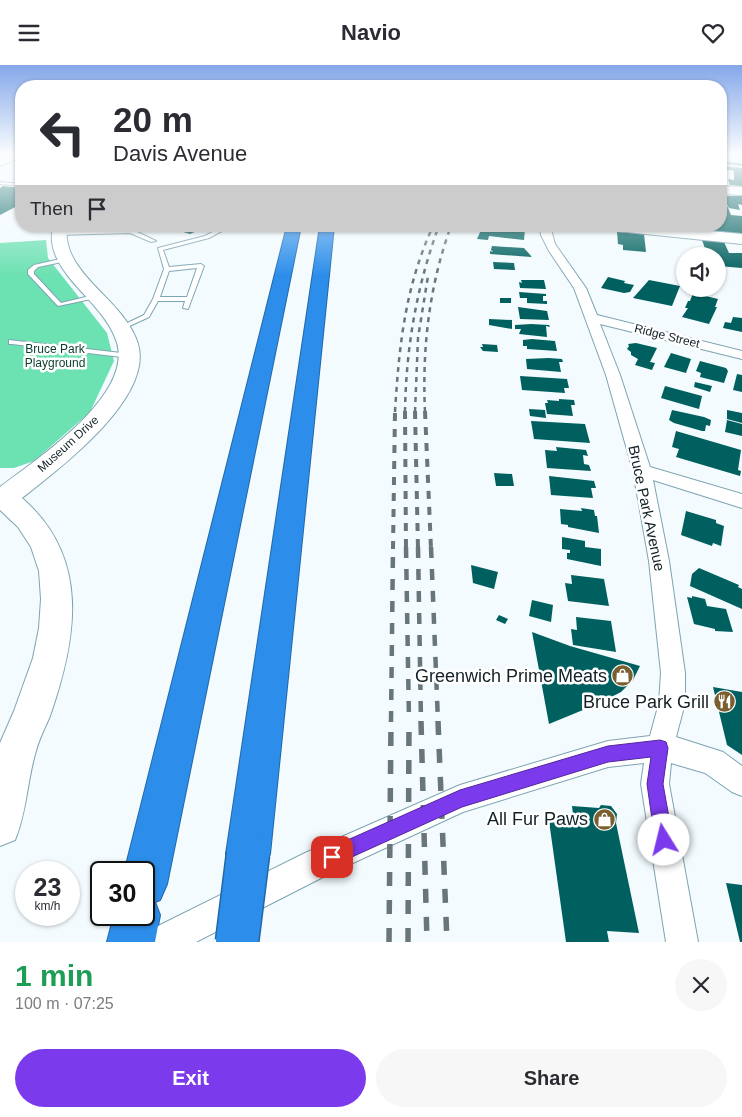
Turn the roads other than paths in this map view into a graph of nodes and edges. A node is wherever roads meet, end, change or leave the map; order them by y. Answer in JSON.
{"nodes":[{"id":1,"x":59,"y":232,"type":"edge"},
{"id":2,"x":133,"y":232,"type":"edge"},
{"id":3,"x":217,"y":232,"type":"edge"},
{"id":4,"x":287,"y":232,"type":"edge"},
{"id":5,"x":293,"y":232,"type":"edge"},
{"id":6,"x":326,"y":232,"type":"edge"},
{"id":7,"x":546,"y":232,"type":"edge"},
{"id":8,"x":669,"y":232,"type":"edge"},
{"id":9,"x":742,"y":239,"type":"edge"},
{"id":10,"x":153,"y":241,"type":"dead end"},
{"id":11,"x":65,"y":260,"type":"junction"},
{"id":12,"x":167,"y":269,"type":"junction"},
{"id":13,"x":284,"y":273,"type":"junction"},
{"id":14,"x":94,"y":297,"type":"junction"},
{"id":15,"x":156,"y":299,"type":"junction"},
{"id":16,"x":190,"y":299,"type":"junction"},
{"id":17,"x":186,"y":308,"type":"dead end"},
{"id":18,"x":592,"y":318,"type":"junction"},
{"id":19,"x":121,"y":328,"type":"junction"},
{"id":20,"x":12,"y":342,"type":"dead end"},
{"id":21,"x":742,"y":355,"type":"edge"},
{"id":22,"x":130,"y":356,"type":"junction"},
{"id":23,"x":642,"y":471,"type":"junction"},
{"id":24,"x":1,"y":498,"type":"edge"},
{"id":25,"x":742,"y":501,"type":"edge"},
{"id":26,"x":660,"y":748,"type":"junction"},
{"id":27,"x":8,"y":765,"type":"edge"},
{"id":28,"x":742,"y":782,"type":"edge"},
{"id":29,"x":0,"y":825,"type":"edge"},
{"id":30,"x":149,"y":861,"type":"edge"},
{"id":31,"x":135,"y":926,"type":"edge"},
{"id":32,"x":131,"y":942,"type":"edge"},
{"id":33,"x":162,"y":942,"type":"edge"},
{"id":34,"x":237,"y":942,"type":"edge"},
{"id":35,"x":682,"y":942,"type":"edge"}],
"edges":[{"from":1,"to":11,"type":"main road"},
{"from":2,"to":10,"type":"lane"},
{"from":3,"to":12,"type":"lane"},
{"from":4,"to":13,"type":"highway"},
{"from":5,"to":13,"type":"highway"},
{"from":6,"to":34,"type":"highway","bridge":true},
{"from":7,"to":18,"type":"street","name":"Bruce Park Avenue"},
{"from":8,"to":9,"type":"main road"},
{"from":11,"to":14,"type":"main road"},
{"from":11,"to":14,"type":"lane"},
{"from":12,"to":15,"type":"lane"},
{"from":12,"to":16,"type":"lane"},
{"from":13,"to":30,"type":"highway"},
{"from":14,"to":19,"type":"main road"},
{"from":15,"to":16,"type":"lane"},
{"from":15,"to":19,"type":"lane"},
{"from":16,"to":17,"type":"lane"},
{"from":18,"to":21,"type":"street","name":"Ridge Street"},
{"from":18,"to":23,"type":"street","name":"Bruce Park Avenue"},
{"from":19,"to":22,"type":"main road"},
{"from":20,"to":22,"type":"lane"},
{"from":22,"to":24,"type":"main road","name":"Museum Drive"},
{"from":23,"to":25,"type":"street"},
{"from":23,"to":26,"type":"street","name":"Bruce Park Avenue"},
{"from":24,"to":27,"type":"main road"},
{"from":26,"to":28,"type":"street"},
{"from":26,"to":33,"type":"street"},
{"from":26,"to":35,"type":"street","name":"Bruce Park Avenue"},
{"from":27,"to":29,"type":"main road"},
{"from":31,"to":32,"type":"highway"}]}
